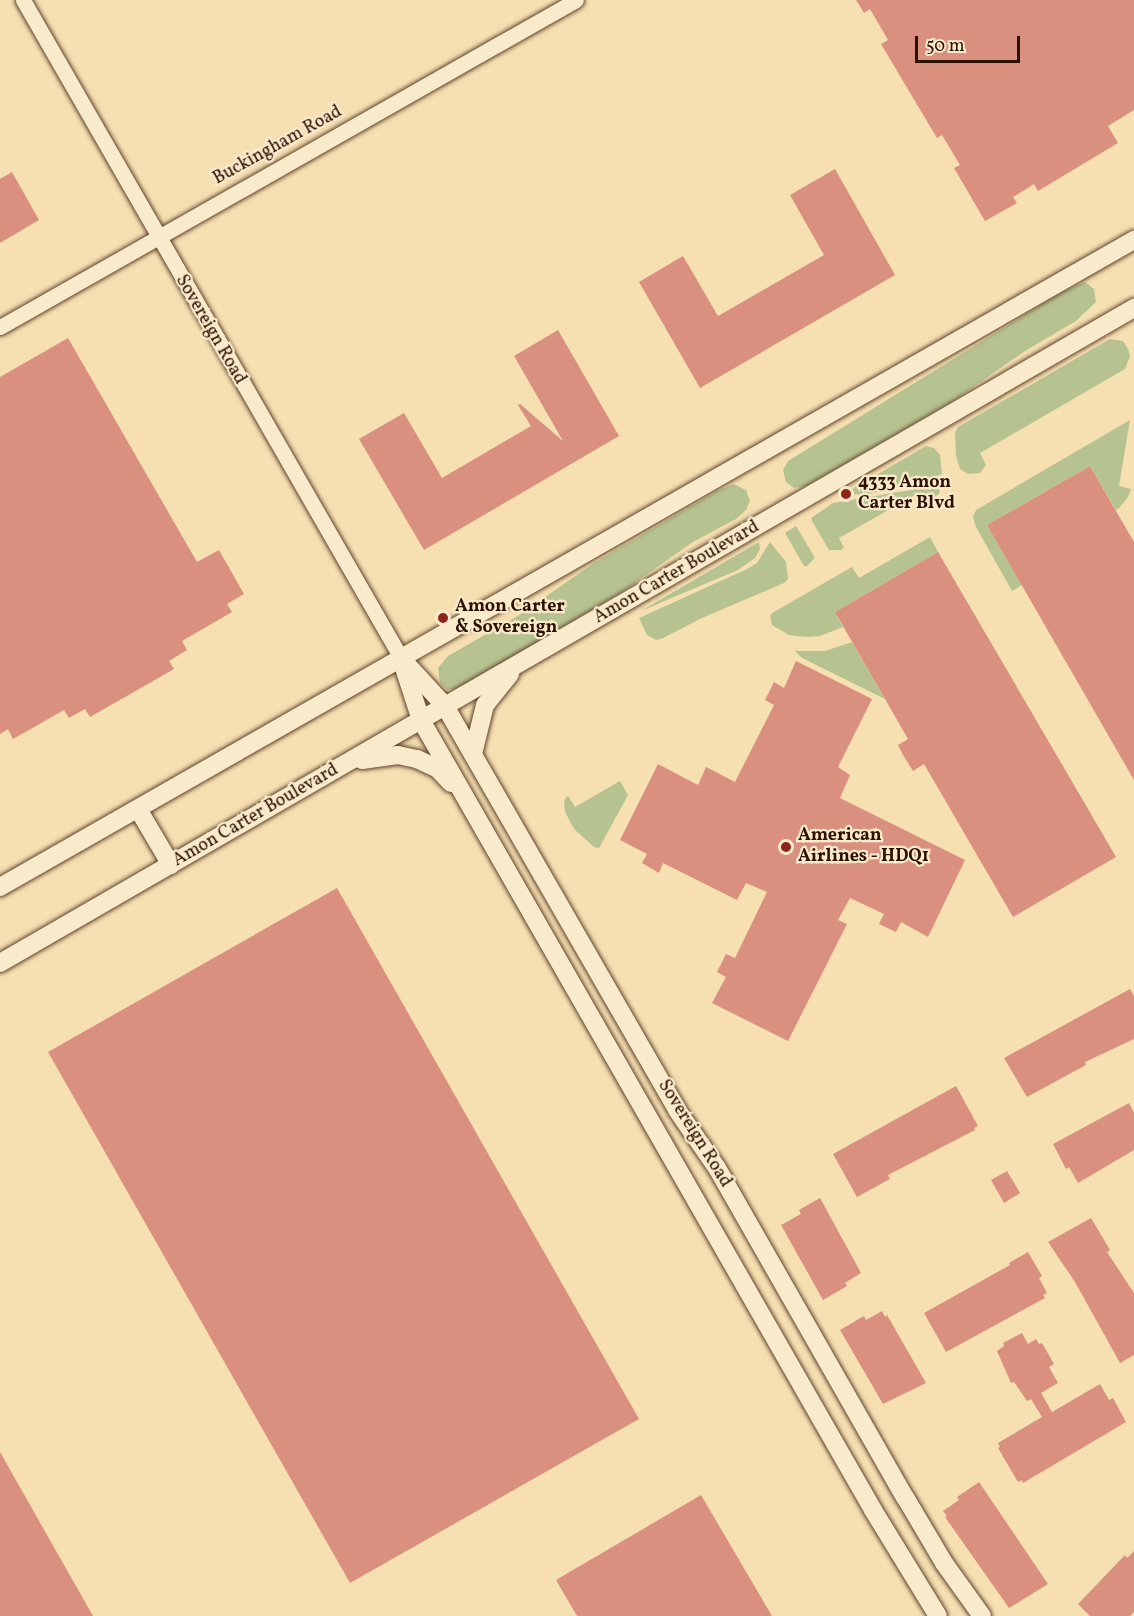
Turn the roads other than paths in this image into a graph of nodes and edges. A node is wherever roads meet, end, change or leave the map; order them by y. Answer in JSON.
{"nodes":[{"id":1,"x":23,"y":0,"type":"edge"},
{"id":2,"x":576,"y":0,"type":"edge"},
{"id":3,"x":157,"y":237,"type":"junction"},
{"id":4,"x":1134,"y":240,"type":"edge"},
{"id":5,"x":1134,"y":308,"type":"edge"},
{"id":6,"x":0,"y":327,"type":"edge"},
{"id":7,"x":401,"y":658,"type":"junction"},
{"id":8,"x":522,"y":662,"type":"junction"},
{"id":9,"x":445,"y":706,"type":"junction"},
{"id":10,"x":422,"y":720,"type":"junction"},
{"id":11,"x":473,"y":754,"type":"junction"},
{"id":12,"x":343,"y":766,"type":"junction"},
{"id":13,"x":138,"y":809,"type":"junction"},
{"id":14,"x":484,"y":829,"type":"junction"},
{"id":15,"x":171,"y":865,"type":"junction"},
{"id":16,"x":0,"y":887,"type":"edge"},
{"id":17,"x":0,"y":963,"type":"edge"},
{"id":18,"x":938,"y":1616,"type":"edge"},
{"id":19,"x":982,"y":1616,"type":"edge"}],
"edges":[{"from":1,"to":3,"type":"street","name":"Sovereign Road"},
{"from":2,"to":3,"type":"street","name":"Buckingham Road"},
{"from":3,"to":6,"type":"street","name":"Buckingham Road"},
{"from":3,"to":7,"type":"street","name":"Sovereign Road"},
{"from":4,"to":7,"type":"street"},
{"from":5,"to":8,"type":"street","name":"Amon Carter Boulevard"},
{"from":7,"to":9,"type":"street","name":"Sovereign Road"},
{"from":7,"to":10,"type":"street","name":"Sovereign Road"},
{"from":7,"to":13,"type":"street"},
{"from":8,"to":9,"type":"street","name":"Amon Carter Boulevard"},
{"from":8,"to":11,"type":"street"},
{"from":9,"to":10,"type":"street","name":"Amon Carter Boulevard"},
{"from":9,"to":11,"type":"street","name":"Sovereign Road"},
{"from":10,"to":12,"type":"street","name":"Amon Carter Boulevard"},
{"from":10,"to":14,"type":"street","name":"Sovereign Road"},
{"from":11,"to":19,"type":"street","name":"Sovereign Road"},
{"from":12,"to":14,"type":"street"},
{"from":12,"to":15,"type":"street","name":"Amon Carter Boulevard"},
{"from":13,"to":15,"type":"street"},
{"from":13,"to":16,"type":"street"},
{"from":14,"to":18,"type":"street","name":"Sovereign Road"},
{"from":15,"to":17,"type":"street","name":"Amon Carter Boulevard"}]}
